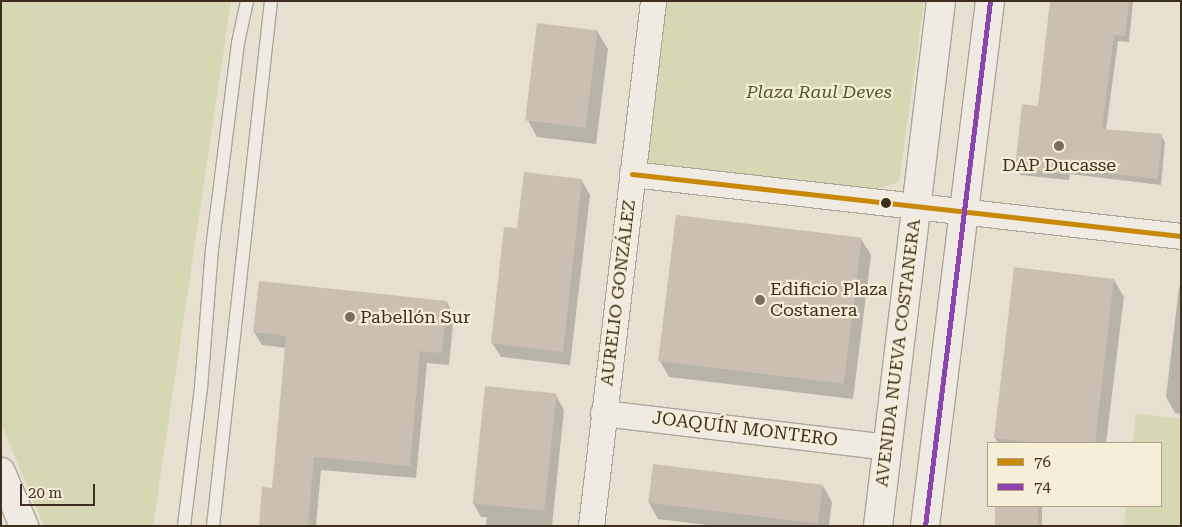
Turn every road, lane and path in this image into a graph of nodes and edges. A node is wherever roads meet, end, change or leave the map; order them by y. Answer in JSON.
{"nodes":[{"id":1,"x":247,"y":1,"type":"edge"},
{"id":2,"x":271,"y":1,"type":"edge"},
{"id":3,"x":652,"y":1,"type":"edge"},
{"id":4,"x":940,"y":1,"type":"edge"},
{"id":5,"x":990,"y":1,"type":"edge"},
{"id":6,"x":632,"y":174,"type":"junction"},
{"id":7,"x":916,"y":205,"type":"junction"},
{"id":8,"x":964,"y":211,"type":"junction"},
{"id":9,"x":1181,"y":236,"type":"edge"},
{"id":10,"x":603,"y":414,"type":"junction"},
{"id":11,"x":887,"y":447,"type":"junction"},
{"id":12,"x":1,"y":472,"type":"edge"},
{"id":13,"x":24,"y":526,"type":"edge"},
{"id":14,"x":184,"y":526,"type":"edge"},
{"id":15,"x":213,"y":526,"type":"edge"},
{"id":16,"x":590,"y":526,"type":"edge"},
{"id":17,"x":878,"y":526,"type":"edge"},
{"id":18,"x":925,"y":526,"type":"edge"}],
"edges":[{"from":1,"to":14,"type":"lane"},
{"from":2,"to":15,"type":"lane"},
{"from":3,"to":6,"type":"street","name":"AURELIO GONZÁLEZ"},
{"from":4,"to":7,"type":"main road","name":"AVENIDA NUEVA COSTANERA"},
{"from":5,"to":8,"type":"main road"},
{"from":6,"to":7,"type":"street"},
{"from":6,"to":10,"type":"street","name":"AURELIO GONZÁLEZ"},
{"from":7,"to":8,"type":"street"},
{"from":7,"to":11,"type":"main road","name":"AVENIDA NUEVA COSTANERA"},
{"from":8,"to":9,"type":"street"},
{"from":8,"to":18,"type":"main road"},
{"from":10,"to":11,"type":"street","name":"JOAQUÍN MONTERO"},
{"from":10,"to":16,"type":"street","name":"AURELIO GONZÁLEZ"},
{"from":11,"to":17,"type":"main road","name":"AVENIDA NUEVA COSTANERA"},
{"from":12,"to":13,"type":"main road"}]}
